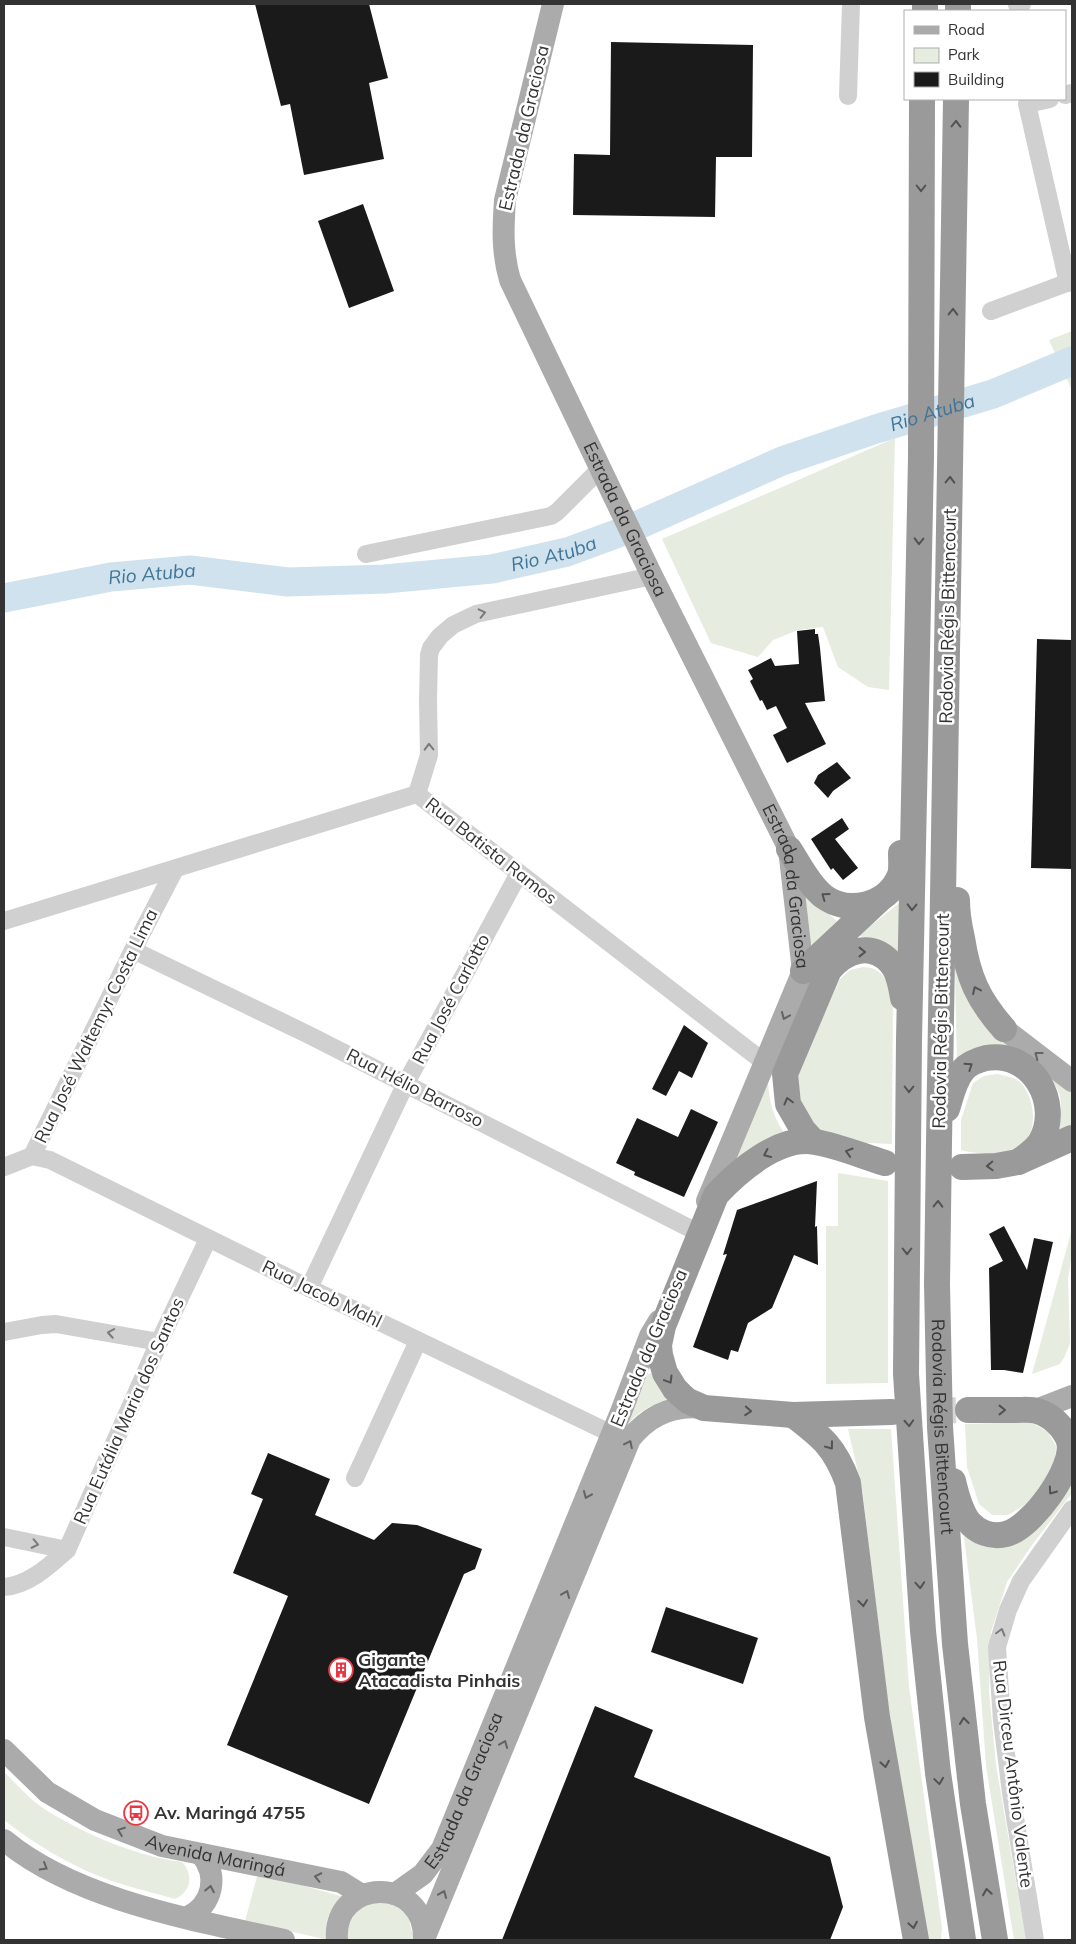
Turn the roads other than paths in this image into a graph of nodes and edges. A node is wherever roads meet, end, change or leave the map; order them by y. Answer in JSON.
{"nodes":[{"id":1,"x":553,"y":4,"type":"edge"},
{"id":2,"x":851,"y":4,"type":"edge"},
{"id":3,"x":848,"y":96,"type":"dead end"},
{"id":4,"x":922,"y":100,"type":"edge"},
{"id":5,"x":956,"y":100,"type":"edge"},
{"id":6,"x":1045,"y":100,"type":"edge"},
{"id":7,"x":1070,"y":282,"type":"edge"},
{"id":8,"x":991,"y":311,"type":"dead end"},
{"id":9,"x":601,"y":468,"type":"junction"},
{"id":10,"x":366,"y":554,"type":"dead end"},
{"id":11,"x":652,"y":576,"type":"junction"},
{"id":12,"x":918,"y":585,"type":"junction"},
{"id":13,"x":948,"y":587,"type":"junction"},
{"id":14,"x":417,"y":794,"type":"junction"},
{"id":15,"x":789,"y":849,"type":"junction"},
{"id":16,"x":175,"y":869,"type":"junction"},
{"id":17,"x":519,"y":873,"type":"junction"},
{"id":18,"x":881,"y":898,"type":"junction"},
{"id":19,"x":4,"y":921,"type":"edge"},
{"id":20,"x":133,"y":950,"type":"junction"},
{"id":21,"x":804,"y":971,"type":"junction"},
{"id":22,"x":1004,"y":1029,"type":"joint"},
{"id":23,"x":909,"y":1040,"type":"junction"},
{"id":24,"x":765,"y":1063,"type":"junction"},
{"id":25,"x":1072,"y":1081,"type":"edge"},
{"id":26,"x":406,"y":1083,"type":"junction"},
{"id":27,"x":1072,"y":1138,"type":"edge"},
{"id":28,"x":813,"y":1141,"type":"junction"},
{"id":29,"x":939,"y":1142,"type":"junction"},
{"id":30,"x":32,"y":1156,"type":"junction"},
{"id":31,"x":1018,"y":1162,"type":"junction"},
{"id":32,"x":886,"y":1163,"type":"dead end"},
{"id":33,"x":4,"y":1167,"type":"edge"},
{"id":34,"x":962,"y":1167,"type":"dead end"},
{"id":35,"x":695,"y":1231,"type":"junction"},
{"id":36,"x":208,"y":1239,"type":"junction"},
{"id":37,"x":680,"y":1284,"type":"junction"},
{"id":38,"x":309,"y":1288,"type":"junction"},
{"id":39,"x":4,"y":1332,"type":"edge"},
{"id":40,"x":418,"y":1341,"type":"junction"},
{"id":41,"x":159,"y":1342,"type":"junction"},
{"id":42,"x":1072,"y":1396,"type":"edge"},
{"id":43,"x":704,"y":1408,"type":"junction"},
{"id":44,"x":968,"y":1410,"type":"tunnel mouth"},
{"id":45,"x":1036,"y":1410,"type":"junction"},
{"id":46,"x":891,"y":1412,"type":"tunnel mouth"},
{"id":47,"x":793,"y":1415,"type":"junction"},
{"id":48,"x":940,"y":1427,"type":"junction"},
{"id":49,"x":612,"y":1434,"type":"junction"},
{"id":50,"x":355,"y":1478,"type":"dead end"},
{"id":51,"x":1072,"y":1508,"type":"edge"},
{"id":52,"x":4,"y":1537,"type":"edge"},
{"id":53,"x":67,"y":1550,"type":"junction"},
{"id":54,"x":4,"y":1586,"type":"edge"},
{"id":55,"x":4,"y":1750,"type":"edge"},
{"id":56,"x":4,"y":1840,"type":"edge"},
{"id":57,"x":201,"y":1854,"type":"junction"},
{"id":58,"x":395,"y":1894,"type":"junction"},
{"id":59,"x":362,"y":1895,"type":"junction"},
{"id":60,"x":956,"y":1904,"type":"junction"},
{"id":61,"x":188,"y":1917,"type":"junction"},
{"id":62,"x":284,"y":1940,"type":"edge"},
{"id":63,"x":337,"y":1940,"type":"edge"},
{"id":64,"x":424,"y":1940,"type":"edge"},
{"id":65,"x":916,"y":1940,"type":"edge"},
{"id":66,"x":952,"y":1940,"type":"edge"},
{"id":67,"x":963,"y":1940,"type":"edge"},
{"id":68,"x":995,"y":1940,"type":"edge"},
{"id":69,"x":1035,"y":1940,"type":"edge"}],
"edges":[{"from":1,"to":9,"type":"main road","name":"Estrada da Graciosa"},
{"from":2,"to":3,"type":"street"},
{"from":4,"to":12,"type":"highway","name":"Rodovia Régis Bittencourt","one_way":true},
{"from":13,"to":5,"type":"highway","name":"Rodovia Régis Bittencourt","one_way":true},
{"from":6,"to":7,"type":"street"},
{"from":7,"to":8,"type":"street"},
{"from":9,"to":10,"type":"street"},
{"from":9,"to":11,"type":"main road","name":"Estrada da Graciosa"},
{"from":14,"to":11,"type":"street","one_way":true},
{"from":11,"to":15,"type":"main road","name":"Estrada da Graciosa"},
{"from":12,"to":18,"type":"highway"},
{"from":12,"to":23,"type":"highway","name":"Rodovia Régis Bittencourt","one_way":true},
{"from":22,"to":13,"type":"highway","one_way":true},
{"from":13,"to":29,"type":"highway","name":"Rodovia Régis Bittencourt"},
{"from":14,"to":16,"type":"street","name":"Rua Batista Ramos"},
{"from":14,"to":17,"type":"street","name":"Rua Batista Ramos"},
{"from":18,"to":15,"type":"highway","one_way":true},
{"from":15,"to":21,"type":"main road","name":"Estrada da Graciosa"},
{"from":16,"to":19,"type":"street","name":"Rua Batista Ramos"},
{"from":16,"to":20,"type":"street","name":"Rua José Waltemyr Costa Lima"},
{"from":17,"to":24,"type":"street","name":"Rua Batista Ramos"},
{"from":17,"to":26,"type":"street","name":"Rua José Carlotto"},
{"from":18,"to":21,"type":"highway"},
{"from":20,"to":26,"type":"street","name":"Rua Hélio Barroso"},
{"from":20,"to":30,"type":"street","name":"Rua José Waltemyr Costa Lima"},
{"from":21,"to":24,"type":"main road","name":"Estrada da Graciosa","one_way":true},
{"from":25,"to":22,"type":"main road","one_way":true},
{"from":28,"to":23,"type":"highway","one_way":true},
{"from":23,"to":60,"type":"highway","name":"Rodovia Régis Bittencourt","one_way":true},
{"from":24,"to":35,"type":"main road","name":"Estrada da Graciosa"},
{"from":26,"to":35,"type":"street","name":"Rua Hélio Barroso"},
{"from":26,"to":38,"type":"street","name":"Rua José Carlotto"},
{"from":27,"to":31,"type":"highway"},
{"from":32,"to":28,"type":"highway","one_way":true},
{"from":28,"to":37,"type":"highway","one_way":true},
{"from":29,"to":31,"type":"highway","one_way":true},
{"from":48,"to":29,"type":"highway","name":"Rodovia Régis Bittencourt","one_way":true},
{"from":30,"to":33,"type":"street","name":"Rua José Waltemyr Costa Lima"},
{"from":30,"to":36,"type":"street","name":"Rua Jacob Mahl"},
{"from":31,"to":34,"type":"highway","one_way":true},
{"from":35,"to":37,"type":"main road","name":"Estrada da Graciosa"},
{"from":36,"to":38,"type":"street","name":"Rua Jacob Mahl"},
{"from":36,"to":41,"type":"street","name":"Rua Eutália Maria dos Santos"},
{"from":37,"to":43,"type":"highway","one_way":true},
{"from":37,"to":49,"type":"main road","name":"Estrada da Graciosa"},
{"from":38,"to":40,"type":"street","name":"Rua Jacob Mahl"},
{"from":41,"to":39,"type":"street","one_way":true},
{"from":40,"to":49,"type":"street","name":"Rua Jacob Mahl"},
{"from":40,"to":50,"type":"street"},
{"from":41,"to":53,"type":"street","name":"Rua Eutália Maria dos Santos"},
{"from":42,"to":45,"type":"main road"},
{"from":43,"to":47,"type":"highway","one_way":true},
{"from":64,"to":43,"type":"main road","name":"Estrada da Graciosa","one_way":true},
{"from":44,"to":45,"type":"highway","one_way":true},
{"from":45,"to":48,"type":"highway","one_way":true},
{"from":46,"to":47,"type":"highway"},
{"from":47,"to":65,"type":"highway","one_way":true},
{"from":68,"to":48,"type":"highway","name":"Rodovia Régis Bittencourt","one_way":true},
{"from":49,"to":58,"type":"main road","name":"Estrada da Graciosa","one_way":true},
{"from":69,"to":51,"type":"street","name":"Rua Dirceu Antônio Valente","one_way":true},
{"from":52,"to":53,"type":"street","one_way":true},
{"from":53,"to":54,"type":"street","name":"Rua Eutália Maria dos Santos"},
{"from":57,"to":55,"type":"main road","name":"Avenida Maringá","one_way":true},
{"from":56,"to":61,"type":"main road","one_way":true},
{"from":59,"to":57,"type":"main road","name":"Avenida Maringá","one_way":true},
{"from":61,"to":57,"type":"main road","one_way":true},
{"from":58,"to":59,"type":"main road"},
{"from":58,"to":64,"type":"main road"},
{"from":59,"to":63,"type":"main road"},
{"from":60,"to":66,"type":"highway"},
{"from":60,"to":67,"type":"highway","name":"Rodovia Régis Bittencourt"},
{"from":61,"to":62,"type":"main road"}]}
